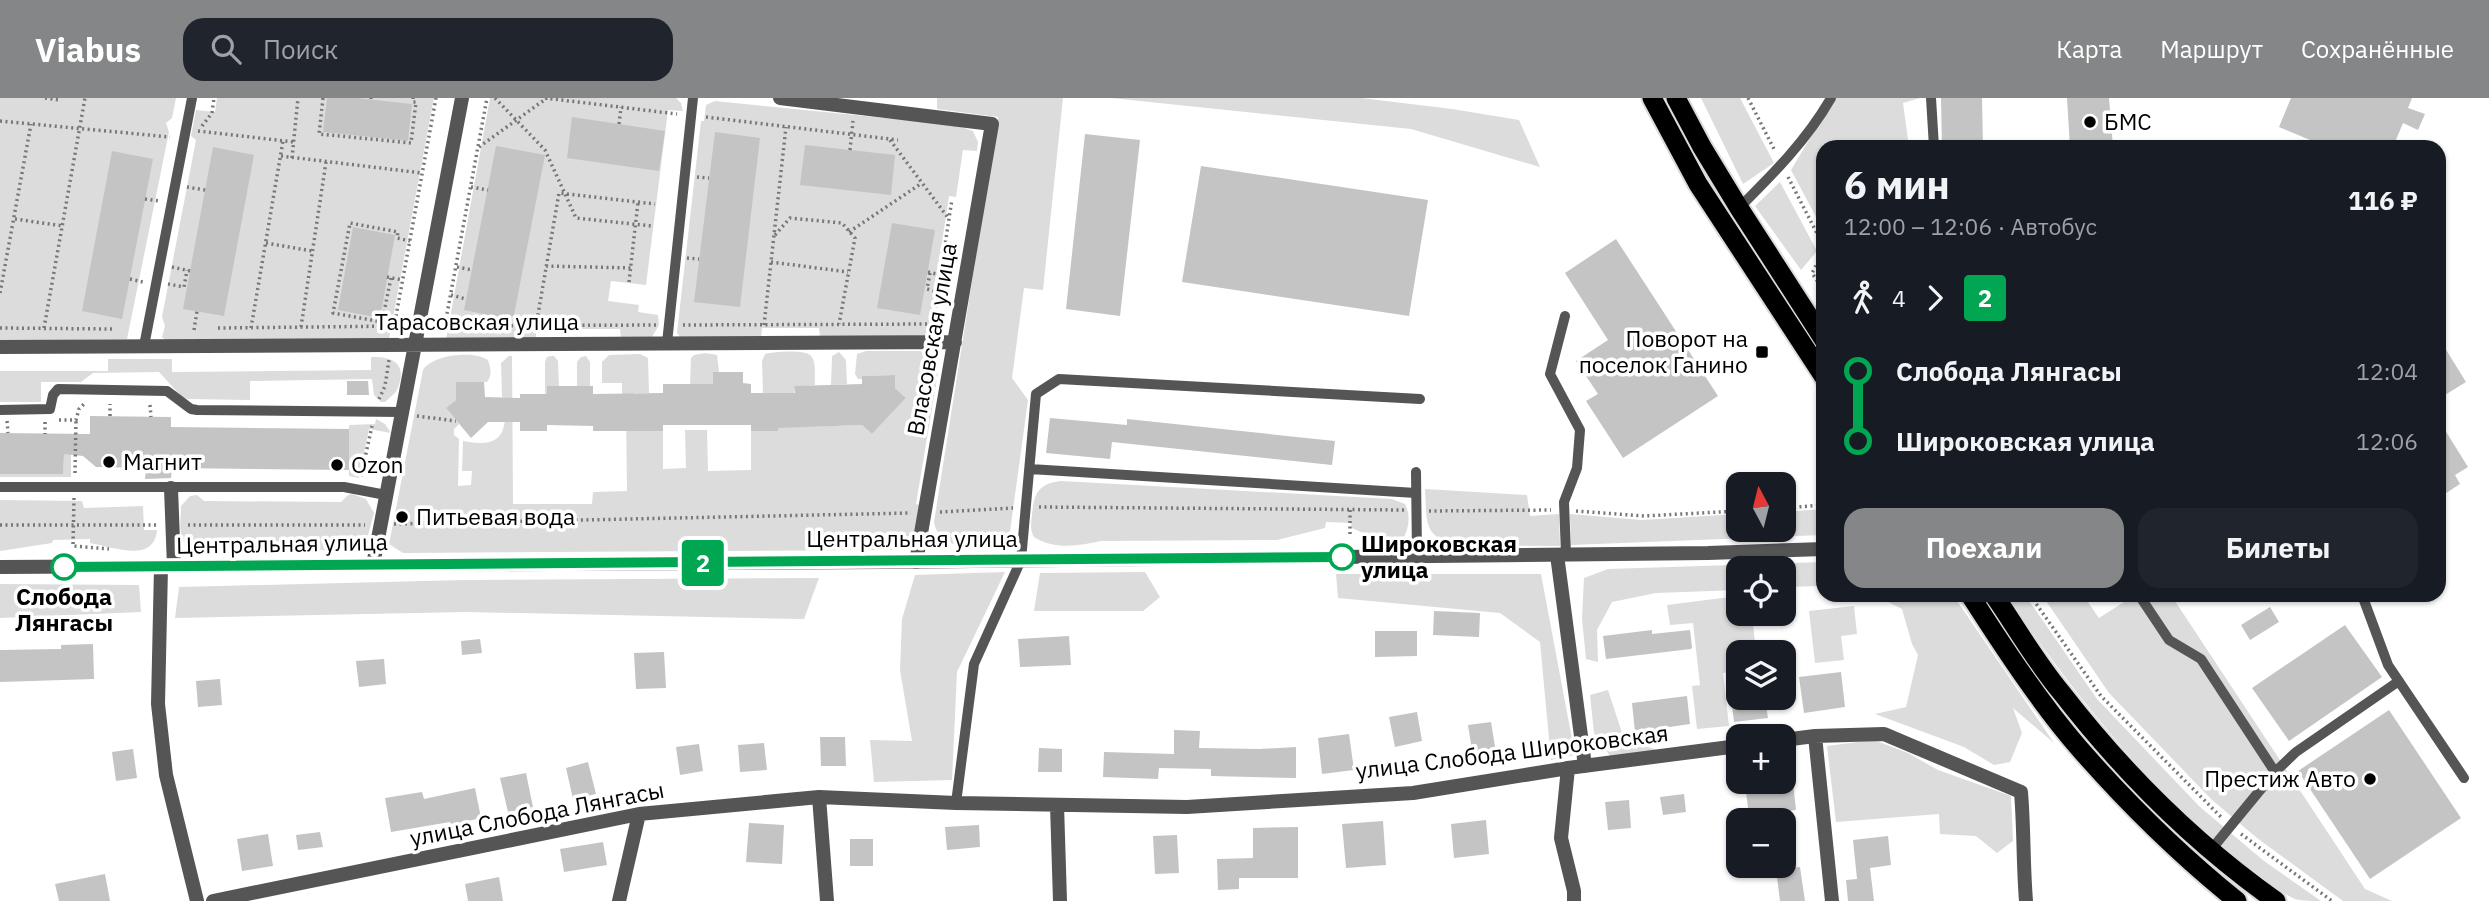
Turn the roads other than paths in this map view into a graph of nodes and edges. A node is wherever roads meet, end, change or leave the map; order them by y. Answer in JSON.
{"nodes":[{"id":1,"x":192,"y":98,"type":"edge"},
{"id":2,"x":461,"y":98,"type":"edge"},
{"id":3,"x":693,"y":98,"type":"edge"},
{"id":4,"x":780,"y":98,"type":"edge"},
{"id":5,"x":1652,"y":98,"type":"edge"},
{"id":6,"x":1676,"y":98,"type":"edge"},
{"id":7,"x":1831,"y":98,"type":"edge"},
{"id":8,"x":1931,"y":98,"type":"edge"},
{"id":9,"x":1934,"y":140,"type":"edge"},
{"id":10,"x":1739,"y":208,"type":"junction"},
{"id":11,"x":1566,"y":316,"type":"dead end"},
{"id":12,"x":1816,"y":328,"type":"edge"},
{"id":13,"x":955,"y":342,"type":"junction"},
{"id":14,"x":667,"y":343,"type":"junction"},
{"id":15,"x":414,"y":345,"type":"junction"},
{"id":16,"x":144,"y":346,"type":"junction"},
{"id":17,"x":0,"y":347,"type":"edge"},
{"id":18,"x":1816,"y":365,"type":"edge"},
{"id":19,"x":1420,"y":399,"type":"dead end"},
{"id":20,"x":0,"y":410,"type":"edge"},
{"id":21,"x":407,"y":414,"type":"junction"},
{"id":22,"x":1030,"y":469,"type":"junction"},
{"id":23,"x":1416,"y":472,"type":"dead end"},
{"id":24,"x":0,"y":487,"type":"edge"},
{"id":25,"x":171,"y":488,"type":"junction"},
{"id":26,"x":1416,"y":494,"type":"junction"},
{"id":27,"x":386,"y":495,"type":"junction"},
{"id":28,"x":1816,"y":549,"type":"edge"},
{"id":29,"x":1561,"y":554,"type":"junction"},
{"id":30,"x":1417,"y":556,"type":"junction"},
{"id":31,"x":1021,"y":560,"type":"junction"},
{"id":32,"x":916,"y":562,"type":"junction"},
{"id":33,"x":373,"y":565,"type":"junction"},
{"id":34,"x":0,"y":567,"type":"edge"},
{"id":35,"x":168,"y":567,"type":"junction"},
{"id":36,"x":1975,"y":602,"type":"edge"},
{"id":37,"x":1998,"y":602,"type":"edge"},
{"id":38,"x":2145,"y":602,"type":"edge"},
{"id":39,"x":2365,"y":602,"type":"edge"},
{"id":40,"x":2399,"y":681,"type":"junction"},
{"id":41,"x":1815,"y":736,"type":"junction"},
{"id":42,"x":1796,"y":738,"type":"edge"},
{"id":43,"x":1726,"y":748,"type":"edge"},
{"id":44,"x":1585,"y":766,"type":"junction"},
{"id":45,"x":1568,"y":768,"type":"junction"},
{"id":46,"x":2275,"y":772,"type":"junction"},
{"id":47,"x":2464,"y":778,"type":"dead end"},
{"id":48,"x":819,"y":797,"type":"junction"},
{"id":49,"x":956,"y":803,"type":"junction"},
{"id":50,"x":1057,"y":805,"type":"junction"},
{"id":51,"x":639,"y":814,"type":"junction"},
{"id":52,"x":2210,"y":851,"type":"junction"},
{"id":53,"x":197,"y":901,"type":"edge"},
{"id":54,"x":213,"y":901,"type":"edge"},
{"id":55,"x":619,"y":901,"type":"edge"},
{"id":56,"x":827,"y":901,"type":"edge"},
{"id":57,"x":1060,"y":901,"type":"edge"},
{"id":58,"x":1574,"y":901,"type":"edge"},
{"id":59,"x":1832,"y":901,"type":"edge"},
{"id":60,"x":2026,"y":901,"type":"edge"},
{"id":61,"x":2237,"y":901,"type":"edge"},
{"id":62,"x":2276,"y":901,"type":"edge"}],
"edges":[{"from":1,"to":16,"type":"lane"},
{"from":2,"to":15,"type":"street"},
{"from":3,"to":14,"type":"lane"},
{"from":4,"to":13,"type":"street","name":"Власовская улица"},
{"from":5,"to":18,"type":"highway"},
{"from":6,"to":10,"type":"highway"},
{"from":7,"to":10,"type":"lane"},
{"from":8,"to":9,"type":"lane"},
{"from":10,"to":12,"type":"highway"},
{"from":11,"to":29,"type":"lane"},
{"from":13,"to":14,"type":"street","name":"Тарасовская улица"},
{"from":13,"to":32,"type":"street","name":"Власовская улица"},
{"from":14,"to":15,"type":"street","name":"Тарасовская улица"},
{"from":15,"to":16,"type":"street","name":"Тарасовская улица"},
{"from":15,"to":21,"type":"street"},
{"from":16,"to":17,"type":"street","name":"Тарасовская улица"},
{"from":19,"to":22,"type":"lane"},
{"from":20,"to":21,"type":"lane"},
{"from":21,"to":27,"type":"street"},
{"from":22,"to":26,"type":"lane"},
{"from":22,"to":31,"type":"lane"},
{"from":23,"to":26,"type":"lane"},
{"from":24,"to":25,"type":"lane"},
{"from":25,"to":27,"type":"lane"},
{"from":25,"to":35,"type":"street"},
{"from":26,"to":30,"type":"lane"},
{"from":27,"to":33,"type":"street"},
{"from":28,"to":29,"type":"street","name":"Центральная улица"},
{"from":29,"to":30,"type":"street","name":"Центральная улица"},
{"from":29,"to":44,"type":"street"},
{"from":30,"to":31,"type":"street","name":"Центральная улица"},
{"from":31,"to":32,"type":"street","name":"Центральная улица"},
{"from":31,"to":49,"type":"lane"},
{"from":32,"to":33,"type":"street","name":"Центральная улица"},
{"from":33,"to":35,"type":"street","name":"Центральная улица"},
{"from":34,"to":35,"type":"street","name":"Центральная улица"},
{"from":35,"to":53,"type":"street"},
{"from":36,"to":61,"type":"highway"},
{"from":37,"to":52,"type":"highway"},
{"from":38,"to":46,"type":"lane"},
{"from":39,"to":40,"type":"lane"},
{"from":40,"to":46,"type":"lane"},
{"from":40,"to":47,"type":"lane"},
{"from":41,"to":42,"type":"street"},
{"from":41,"to":59,"type":"street"},
{"from":41,"to":60,"type":"street"},
{"from":43,"to":44,"type":"street","name":"улица Слобода Широковская"},
{"from":44,"to":45,"type":"street","name":"улица Слобода Широковская"},
{"from":45,"to":50,"type":"street","name":"улица Слобода Широковская"},
{"from":45,"to":58,"type":"street"},
{"from":46,"to":52,"type":"lane"},
{"from":48,"to":49,"type":"street","name":"улица Слобода Лянгасы"},
{"from":48,"to":51,"type":"street","name":"улица Слобода Лянгасы"},
{"from":48,"to":56,"type":"street"},
{"from":49,"to":50,"type":"street","name":"улица Слобода Широковская"},
{"from":50,"to":57,"type":"street"},
{"from":51,"to":54,"type":"street","name":"улица Слобода Лянгасы"},
{"from":51,"to":55,"type":"street"},
{"from":52,"to":62,"type":"highway"}]}
